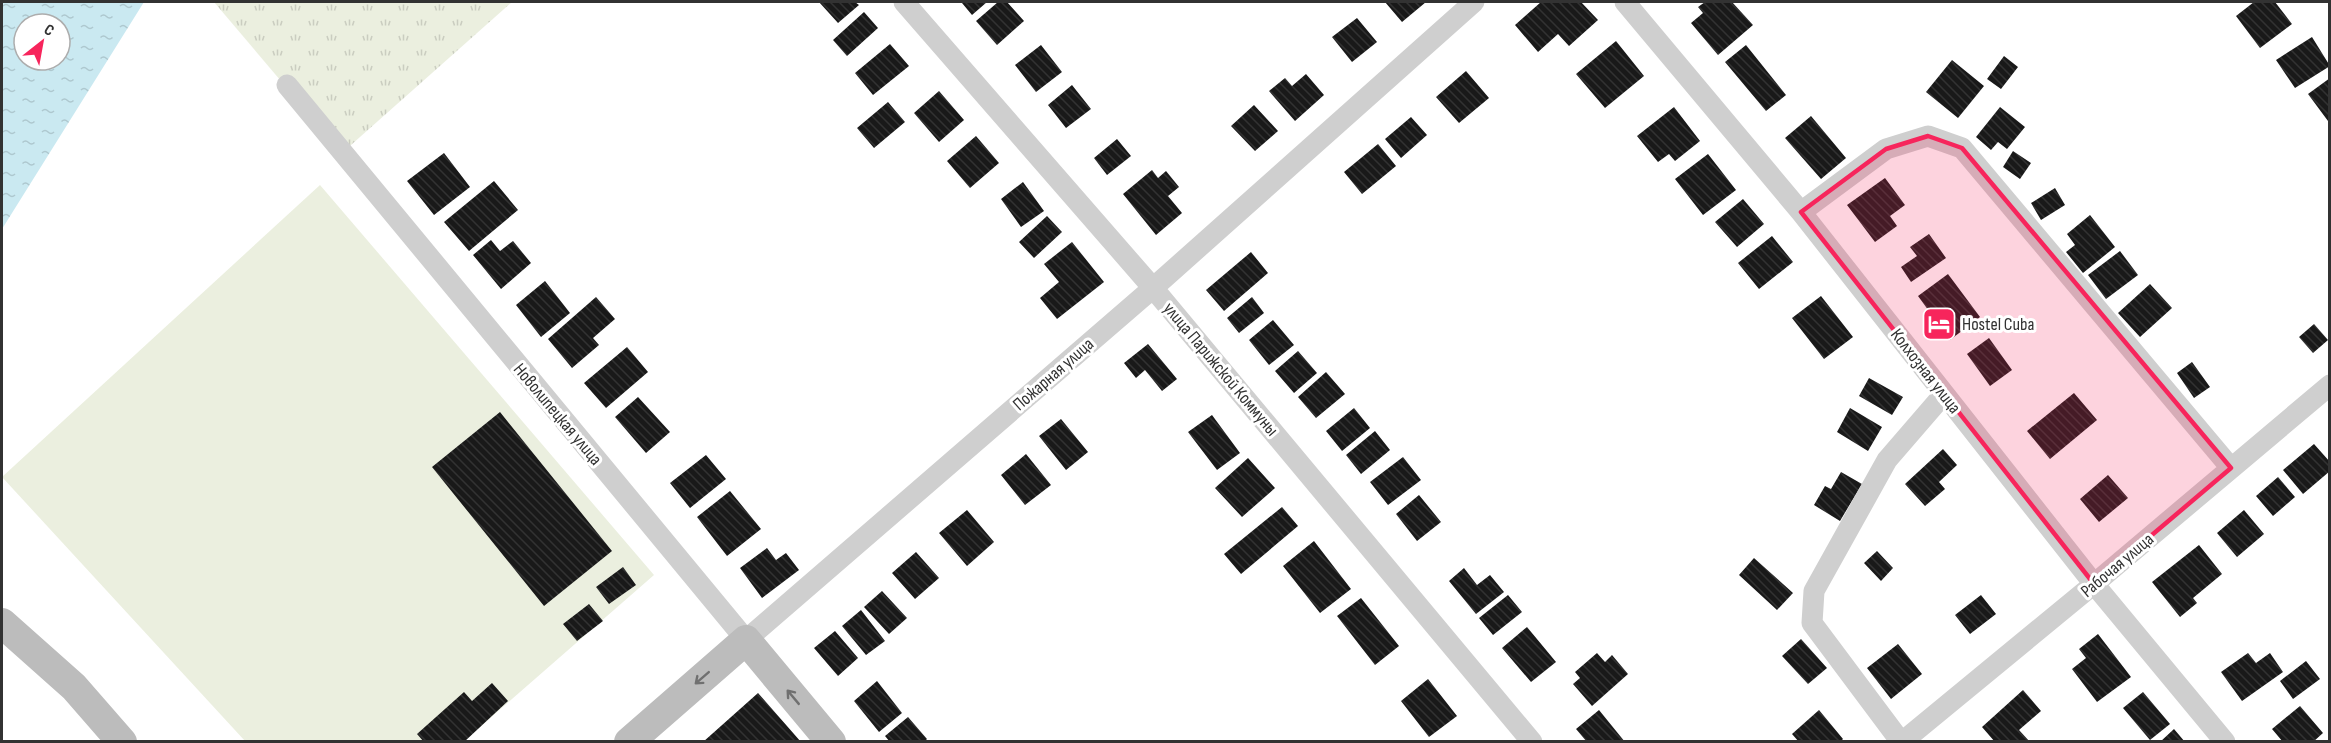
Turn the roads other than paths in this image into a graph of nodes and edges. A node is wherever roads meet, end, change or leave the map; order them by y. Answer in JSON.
{"nodes":[{"id":1,"x":904,"y":2,"type":"edge"},
{"id":2,"x":1474,"y":2,"type":"edge"},
{"id":3,"x":1625,"y":2,"type":"edge"},
{"id":4,"x":287,"y":85,"type":"dead end"},
{"id":5,"x":1801,"y":212,"type":"junction"},
{"id":6,"x":1153,"y":288,"type":"junction"},
{"id":7,"x":2330,"y":386,"type":"edge"},
{"id":8,"x":1944,"y":394,"type":"junction"},
{"id":9,"x":2231,"y":468,"type":"junction"},
{"id":10,"x":2094,"y":584,"type":"junction"},
{"id":11,"x":2,"y":623,"type":"edge"},
{"id":12,"x":746,"y":640,"type":"junction"},
{"id":13,"x":122,"y":741,"type":"edge"},
{"id":14,"x":629,"y":741,"type":"edge"},
{"id":15,"x":831,"y":741,"type":"edge"},
{"id":16,"x":1532,"y":741,"type":"edge"},
{"id":17,"x":1901,"y":741,"type":"edge"},
{"id":18,"x":2225,"y":741,"type":"edge"}],
"edges":[{"from":1,"to":6,"type":"street","name":"улица Парижской Коммуны"},
{"from":2,"to":6,"type":"street","name":"Пожарная улица"},
{"from":3,"to":5,"type":"street","name":"Колхозная улица"},
{"from":4,"to":12,"type":"street","name":"Новолипецкая улица"},
{"from":5,"to":8,"type":"street","name":"Колхозная улица"},
{"from":5,"to":9,"type":"street"},
{"from":6,"to":12,"type":"street","name":"Пожарная улица"},
{"from":6,"to":16,"type":"street","name":"улица Парижской Коммуны"},
{"from":7,"to":9,"type":"street","name":"Рабочая улица"},
{"from":8,"to":10,"type":"street","name":"Колхозная улица"},
{"from":8,"to":17,"type":"street"},
{"from":9,"to":10,"type":"street","name":"Рабочая улица"},
{"from":10,"to":17,"type":"street","name":"Рабочая улица"},
{"from":10,"to":18,"type":"street","name":"Колхозная улица"},
{"from":11,"to":13,"type":"street"},
{"from":12,"to":14,"type":"street","name":"Пожарная улица","one_way":true},
{"from":15,"to":12,"type":"street","name":"Новолипецкая улица","one_way":true}]}
